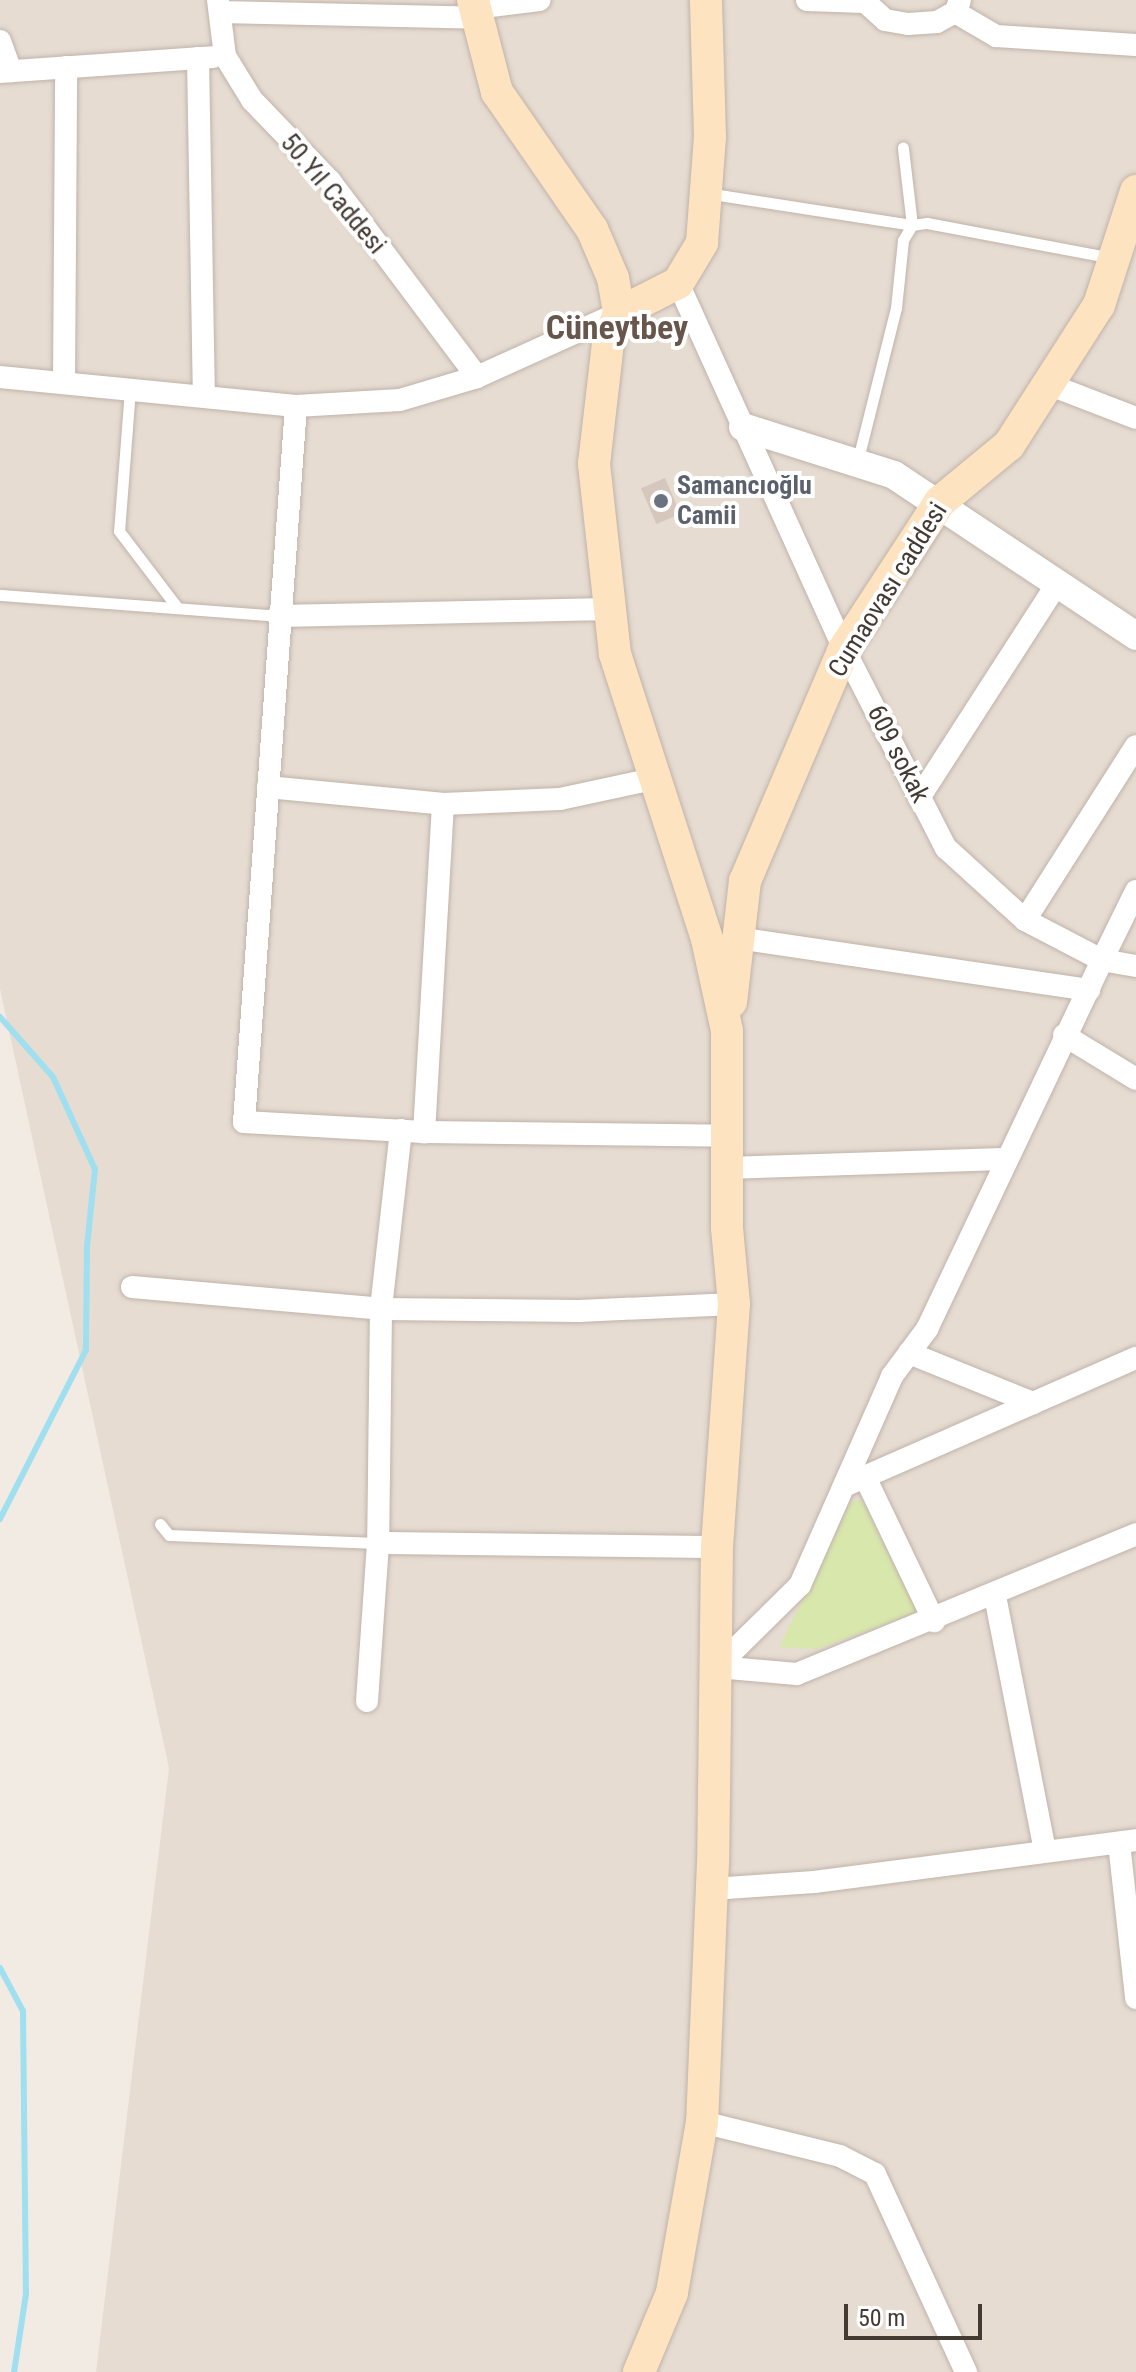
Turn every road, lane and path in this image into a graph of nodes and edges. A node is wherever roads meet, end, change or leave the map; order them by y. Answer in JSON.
{"nodes":[{"id":1,"x":540,"y":0,"type":"edge"},
{"id":2,"x":706,"y":0,"type":"edge"},
{"id":3,"x":807,"y":0,"type":"edge"},
{"id":4,"x":863,"y":1,"type":"edge"},
{"id":5,"x":219,"y":6,"type":"edge"},
{"id":6,"x":958,"y":6,"type":"edge"},
{"id":7,"x":475,"y":9,"type":"edge"},
{"id":8,"x":0,"y":41,"type":"edge"},
{"id":9,"x":1136,"y":45,"type":"edge"},
{"id":10,"x":225,"y":56,"type":"junction"},
{"id":11,"x":198,"y":58,"type":"junction"},
{"id":12,"x":66,"y":67,"type":"junction"},
{"id":13,"x":5,"y":72,"type":"edge"},
{"id":14,"x":903,"y":148,"type":"dead end"},
{"id":15,"x":1136,"y":191,"type":"edge"},
{"id":16,"x":706,"y":193,"type":"junction"},
{"id":17,"x":912,"y":225,"type":"junction"},
{"id":18,"x":1121,"y":253,"type":"edge"},
{"id":19,"x":678,"y":283,"type":"junction"},
{"id":20,"x":619,"y":313,"type":"junction"},
{"id":21,"x":0,"y":377,"type":"edge"},
{"id":22,"x":477,"y":377,"type":"junction"},
{"id":23,"x":64,"y":383,"type":"junction"},
{"id":24,"x":1045,"y":383,"type":"junction"},
{"id":25,"x":130,"y":388,"type":"junction"},
{"id":26,"x":204,"y":395,"type":"junction"},
{"id":27,"x":296,"y":406,"type":"junction"},
{"id":28,"x":1136,"y":418,"type":"edge"},
{"id":29,"x":743,"y":427,"type":"junction"},
{"id":30,"x":857,"y":464,"type":"junction"},
{"id":31,"x":940,"y":502,"type":"junction"},
{"id":32,"x":1057,"y":584,"type":"junction"},
{"id":33,"x":0,"y":595,"type":"edge"},
{"id":34,"x":177,"y":607,"type":"junction"},
{"id":35,"x":610,"y":609,"type":"junction"},
{"id":36,"x":278,"y":616,"type":"junction"},
{"id":37,"x":1136,"y":636,"type":"edge"},
{"id":38,"x":844,"y":649,"type":"junction"},
{"id":39,"x":1136,"y":746,"type":"edge"},
{"id":40,"x":653,"y":779,"type":"junction"},
{"id":41,"x":268,"y":787,"type":"junction"},
{"id":42,"x":919,"y":798,"type":"junction"},
{"id":43,"x":443,"y":804,"type":"junction"},
{"id":44,"x":1136,"y":891,"type":"edge"},
{"id":45,"x":1025,"y":920,"type":"junction"},
{"id":46,"x":737,"y":938,"type":"junction"},
{"id":47,"x":1102,"y":960,"type":"junction"},
{"id":48,"x":1136,"y":966,"type":"edge"},
{"id":49,"x":1089,"y":990,"type":"junction"},
{"id":50,"x":727,"y":1031,"type":"junction"},
{"id":51,"x":1064,"y":1035,"type":"junction"},
{"id":52,"x":1136,"y":1079,"type":"edge"},
{"id":53,"x":413,"y":1131,"type":"junction"},
{"id":54,"x":730,"y":1136,"type":"junction"},
{"id":55,"x":1007,"y":1159,"type":"junction"},
{"id":56,"x":729,"y":1168,"type":"junction"},
{"id":57,"x":132,"y":1287,"type":"dead end"},
{"id":58,"x":734,"y":1304,"type":"junction"},
{"id":59,"x":381,"y":1309,"type":"junction"},
{"id":60,"x":909,"y":1353,"type":"junction"},
{"id":61,"x":1136,"y":1358,"type":"edge"},
{"id":62,"x":1033,"y":1403,"type":"junction"},
{"id":63,"x":865,"y":1477,"type":"junction"},
{"id":64,"x":844,"y":1486,"type":"junction"},
{"id":65,"x":160,"y":1524,"type":"dead end"},
{"id":66,"x":1136,"y":1534,"type":"edge"},
{"id":67,"x":378,"y":1543,"type":"junction"},
{"id":68,"x":717,"y":1547,"type":"junction"},
{"id":69,"x":995,"y":1596,"type":"junction"},
{"id":70,"x":934,"y":1621,"type":"junction"},
{"id":71,"x":717,"y":1667,"type":"junction"},
{"id":72,"x":367,"y":1701,"type":"dead end"},
{"id":73,"x":1128,"y":1842,"type":"edge"},
{"id":74,"x":1045,"y":1851,"type":"junction"},
{"id":75,"x":712,"y":1889,"type":"junction"},
{"id":76,"x":1136,"y":1998,"type":"edge"},
{"id":77,"x":702,"y":2122,"type":"junction"},
{"id":78,"x":639,"y":2372,"type":"edge"},
{"id":79,"x":966,"y":2372,"type":"edge"}],
"edges":[{"from":1,"to":7,"type":"street"},
{"from":2,"to":16,"type":"main road"},
{"from":3,"to":4,"type":"street"},
{"from":4,"to":6,"type":"street"},
{"from":5,"to":7,"type":"street"},
{"from":5,"to":10,"type":"street","name":"50.Yıl Caddesi"},
{"from":6,"to":9,"type":"street"},
{"from":7,"to":20,"type":"main road"},
{"from":8,"to":13,"type":"street"},
{"from":10,"to":11,"type":"street"},
{"from":10,"to":22,"type":"street","name":"50.Yıl Caddesi"},
{"from":11,"to":12,"type":"street"},
{"from":11,"to":26,"type":"street"},
{"from":12,"to":13,"type":"street"},
{"from":12,"to":23,"type":"street"},
{"from":14,"to":17,"type":"lane"},
{"from":15,"to":18,"type":"main road","name":"Cumaovası caddesi"},
{"from":16,"to":17,"type":"lane"},
{"from":16,"to":19,"type":"main road"},
{"from":17,"to":18,"type":"lane"},
{"from":17,"to":30,"type":"lane"},
{"from":18,"to":24,"type":"main road","name":"Cumaovası caddesi"},
{"from":19,"to":20,"type":"main road"},
{"from":19,"to":29,"type":"street","name":"609 sokak"},
{"from":20,"to":22,"type":"street"},
{"from":20,"to":35,"type":"main road"},
{"from":21,"to":23,"type":"street"},
{"from":22,"to":27,"type":"street"},
{"from":23,"to":25,"type":"street"},
{"from":24,"to":28,"type":"street"},
{"from":24,"to":31,"type":"main road","name":"Cumaovası caddesi"},
{"from":25,"to":26,"type":"street"},
{"from":25,"to":34,"type":"lane"},
{"from":26,"to":27,"type":"street"},
{"from":27,"to":36,"type":"street"},
{"from":29,"to":30,"type":"street"},
{"from":29,"to":38,"type":"street","name":"609 sokak"},
{"from":30,"to":31,"type":"street"},
{"from":31,"to":32,"type":"street"},
{"from":31,"to":38,"type":"main road","name":"Cumaovası caddesi"},
{"from":32,"to":37,"type":"street"},
{"from":32,"to":42,"type":"street"},
{"from":33,"to":34,"type":"lane"},
{"from":34,"to":36,"type":"lane"},
{"from":35,"to":36,"type":"street"},
{"from":35,"to":40,"type":"main road"},
{"from":36,"to":41,"type":"street"},
{"from":38,"to":42,"type":"street","name":"609 sokak"},
{"from":38,"to":46,"type":"main road","name":"Cumaovası caddesi"},
{"from":39,"to":45,"type":"street"},
{"from":40,"to":43,"type":"street"},
{"from":40,"to":50,"type":"main road"},
{"from":41,"to":43,"type":"street"},
{"from":41,"to":53,"type":"street"},
{"from":42,"to":45,"type":"street","name":"609 sokak"},
{"from":43,"to":53,"type":"street"},
{"from":44,"to":47,"type":"street"},
{"from":45,"to":47,"type":"street","name":"609 sokak"},
{"from":46,"to":49,"type":"street"},
{"from":46,"to":50,"type":"main road","name":"Cumaovası caddesi"},
{"from":47,"to":48,"type":"street","name":"609 sokak"},
{"from":47,"to":49,"type":"street"},
{"from":49,"to":51,"type":"street"},
{"from":50,"to":54,"type":"main road"},
{"from":51,"to":52,"type":"street"},
{"from":51,"to":55,"type":"street"},
{"from":53,"to":54,"type":"street"},
{"from":53,"to":59,"type":"street"},
{"from":54,"to":56,"type":"main road"},
{"from":55,"to":56,"type":"street"},
{"from":55,"to":60,"type":"street"},
{"from":56,"to":58,"type":"main road"},
{"from":57,"to":59,"type":"street"},
{"from":58,"to":59,"type":"street"},
{"from":58,"to":68,"type":"main road"},
{"from":59,"to":67,"type":"street"},
{"from":60,"to":62,"type":"street"},
{"from":60,"to":64,"type":"street"},
{"from":61,"to":62,"type":"street"},
{"from":62,"to":63,"type":"street"},
{"from":63,"to":64,"type":"street"},
{"from":63,"to":70,"type":"street"},
{"from":64,"to":71,"type":"street"},
{"from":65,"to":67,"type":"lane"},
{"from":66,"to":69,"type":"street"},
{"from":67,"to":68,"type":"street"},
{"from":67,"to":72,"type":"street"},
{"from":68,"to":71,"type":"main road"},
{"from":69,"to":70,"type":"street"},
{"from":69,"to":74,"type":"street"},
{"from":70,"to":71,"type":"street"},
{"from":71,"to":75,"type":"main road"},
{"from":73,"to":74,"type":"street"},
{"from":73,"to":76,"type":"street"},
{"from":74,"to":75,"type":"street"},
{"from":75,"to":77,"type":"main road"},
{"from":77,"to":78,"type":"main road"},
{"from":77,"to":79,"type":"street"}]}
